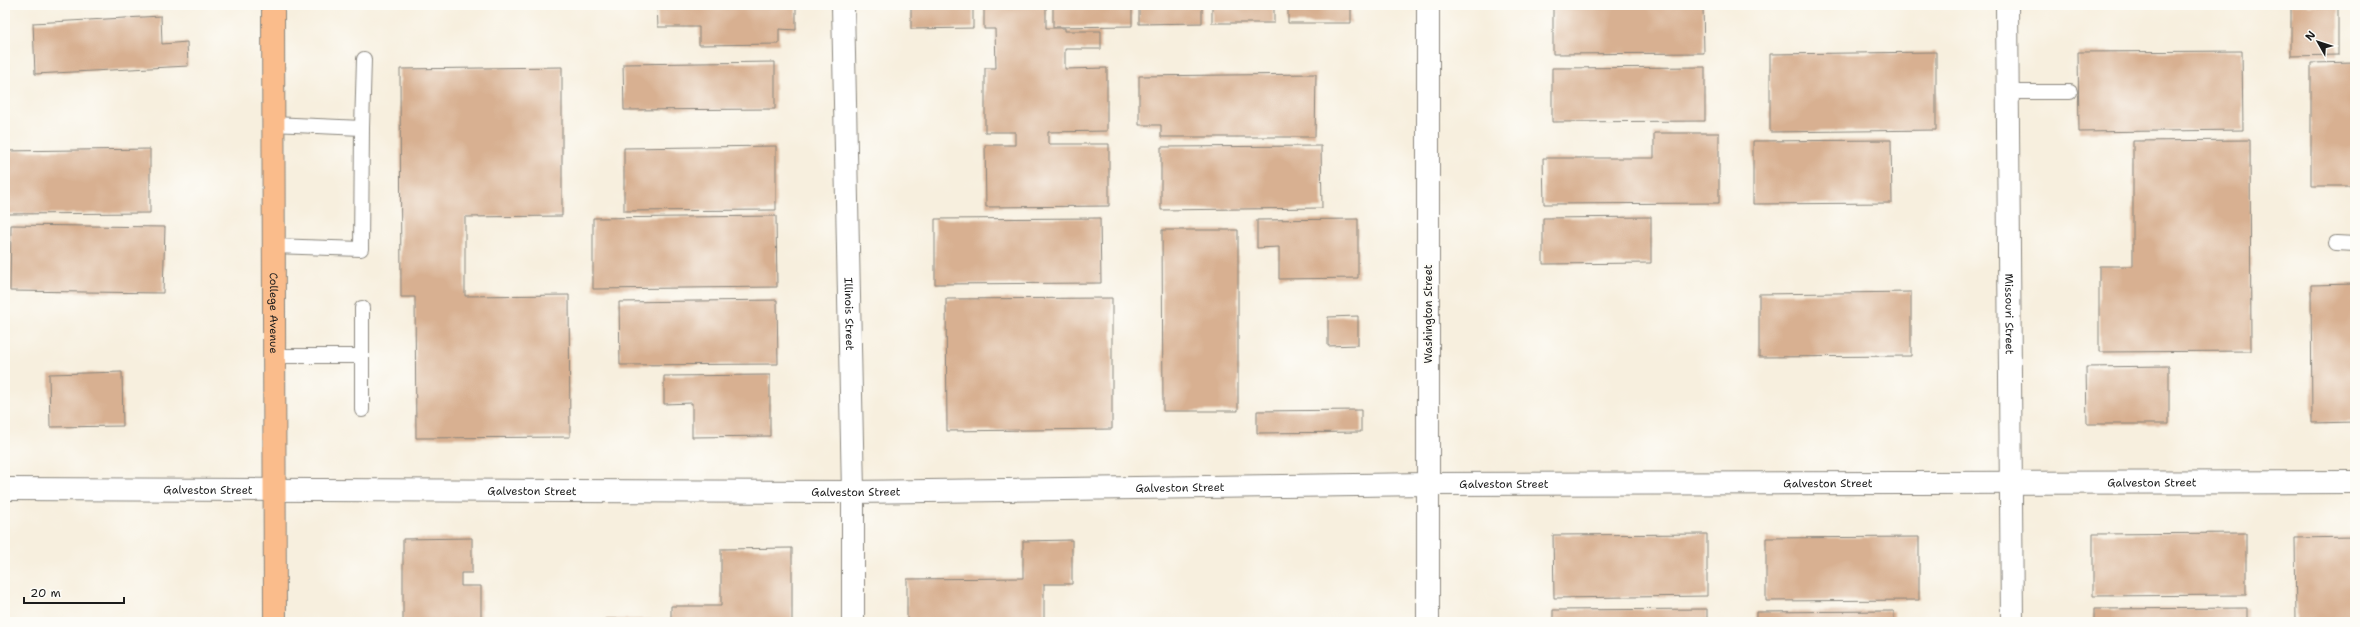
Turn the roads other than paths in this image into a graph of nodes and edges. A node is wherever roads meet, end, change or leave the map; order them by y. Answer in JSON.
{"nodes":[{"id":1,"x":273,"y":5,"type":"edge"},
{"id":2,"x":843,"y":5,"type":"edge"},
{"id":3,"x":1428,"y":5,"type":"edge"},
{"id":4,"x":2007,"y":5,"type":"edge"},
{"id":5,"x":364,"y":59,"type":"dead end"},
{"id":6,"x":2009,"y":92,"type":"junction"},
{"id":7,"x":2070,"y":92,"type":"dead end"},
{"id":8,"x":272,"y":124,"type":"junction"},
{"id":9,"x":362,"y":128,"type":"junction"},
{"id":10,"x":2336,"y":243,"type":"dead end"},
{"id":11,"x":2355,"y":244,"type":"edge"},
{"id":12,"x":273,"y":246,"type":"junction"},
{"id":13,"x":362,"y":308,"type":"dead end"},
{"id":14,"x":272,"y":356,"type":"junction"},
{"id":15,"x":362,"y":356,"type":"junction"},
{"id":16,"x":362,"y":410,"type":"dead end"},
{"id":17,"x":2355,"y":482,"type":"edge"},
{"id":18,"x":2011,"y":483,"type":"junction"},
{"id":19,"x":1428,"y":484,"type":"junction"},
{"id":20,"x":5,"y":489,"type":"edge"},
{"id":21,"x":274,"y":489,"type":"junction"},
{"id":22,"x":853,"y":492,"type":"junction"},
{"id":23,"x":275,"y":622,"type":"edge"},
{"id":24,"x":853,"y":622,"type":"edge"},
{"id":25,"x":1428,"y":622,"type":"edge"},
{"id":26,"x":2012,"y":622,"type":"edge"}],
"edges":[{"from":1,"to":8,"type":"main road","name":"College Avenue"},
{"from":2,"to":22,"type":"street","name":"Illinois Street"},
{"from":3,"to":19,"type":"street","name":"Washington Street"},
{"from":4,"to":6,"type":"street","name":"Missouri Street"},
{"from":5,"to":9,"type":"lane"},
{"from":6,"to":7,"type":"lane"},
{"from":6,"to":18,"type":"street","name":"Missouri Street"},
{"from":8,"to":9,"type":"lane"},
{"from":8,"to":12,"type":"main road","name":"College Avenue"},
{"from":9,"to":12,"type":"lane"},
{"from":10,"to":11,"type":"lane"},
{"from":12,"to":14,"type":"main road","name":"College Avenue"},
{"from":13,"to":15,"type":"lane"},
{"from":14,"to":15,"type":"lane"},
{"from":14,"to":21,"type":"main road","name":"College Avenue"},
{"from":15,"to":16,"type":"lane"},
{"from":17,"to":18,"type":"street","name":"Galveston Street"},
{"from":18,"to":19,"type":"street","name":"Galveston Street"},
{"from":18,"to":26,"type":"street","name":"Missouri Street"},
{"from":19,"to":22,"type":"street","name":"Galveston Street"},
{"from":19,"to":25,"type":"street","name":"Washington Street"},
{"from":20,"to":21,"type":"street","name":"Galveston Street"},
{"from":21,"to":22,"type":"street","name":"Galveston Street"},
{"from":21,"to":23,"type":"main road","name":"College Avenue"},
{"from":22,"to":24,"type":"street","name":"Illinois Street"}]}
